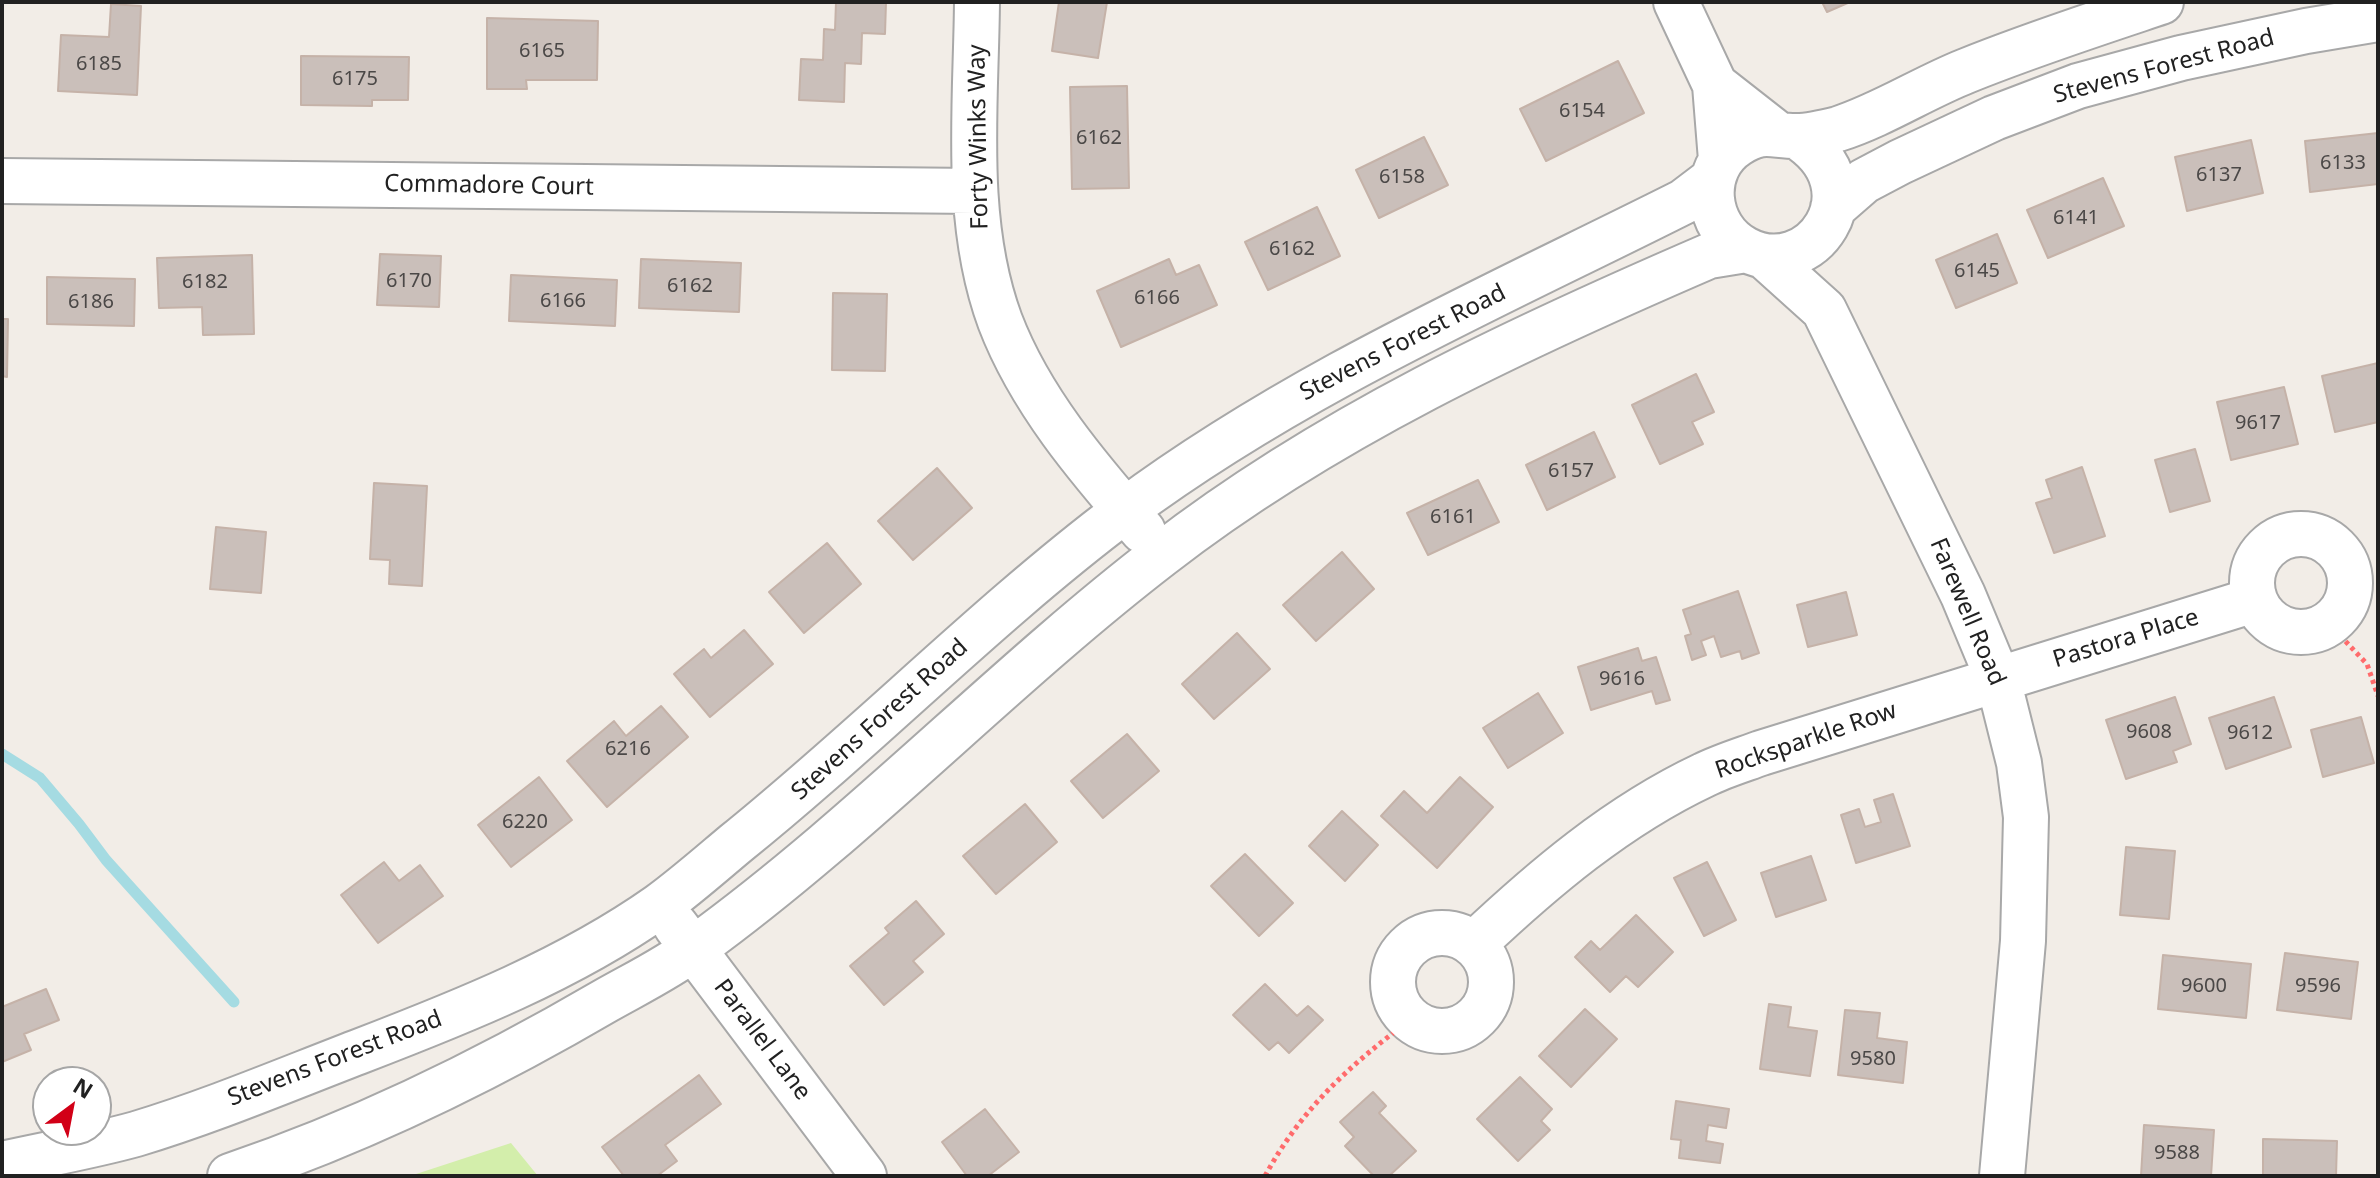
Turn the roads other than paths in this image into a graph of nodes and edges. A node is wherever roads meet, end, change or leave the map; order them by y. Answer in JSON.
{"nodes":[{"id":1,"x":977,"y":2,"type":"edge"},
{"id":2,"x":1676,"y":2,"type":"edge"},
{"id":3,"x":2164,"y":2,"type":"edge"},
{"id":4,"x":2378,"y":19,"type":"edge"},
{"id":5,"x":2181,"y":58,"type":"junction"},
{"id":6,"x":1715,"y":85,"type":"junction"},
{"id":7,"x":1785,"y":134,"type":"junction"},
{"id":8,"x":1717,"y":170,"type":"junction"},
{"id":9,"x":2,"y":181,"type":"edge"},
{"id":10,"x":975,"y":191,"type":"junction"},
{"id":11,"x":1829,"y":218,"type":"junction"},
{"id":12,"x":1755,"y":253,"type":"junction"},
{"id":13,"x":1824,"y":310,"type":"junction"},
{"id":14,"x":1125,"y":510,"type":"junction"},
{"id":15,"x":1163,"y":554,"type":"junction"},
{"id":16,"x":2254,"y":600,"type":"junction"},
{"id":17,"x":1998,"y":679,"type":"junction"},
{"id":18,"x":660,"y":905,"type":"junction"},
{"id":19,"x":1474,"y":944,"type":"junction"},
{"id":20,"x":693,"y":949,"type":"junction"},
{"id":21,"x":2,"y":1164,"type":"edge"},
{"id":22,"x":230,"y":1176,"type":"edge"},
{"id":23,"x":864,"y":1176,"type":"edge"},
{"id":24,"x":2002,"y":1176,"type":"edge"}],
"edges":[{"from":1,"to":10,"type":"street","name":"Forty Winks Way"},
{"from":2,"to":6,"type":"street"},
{"from":3,"to":5,"type":"street"},
{"from":3,"to":7,"type":"street","name":"Stevens Forest Road"},
{"from":4,"to":5,"type":"street","name":"Stevens Forest Road"},
{"from":5,"to":11,"type":"street","name":"Stevens Forest Road"},
{"from":6,"to":7,"type":"street"},
{"from":6,"to":8,"type":"street"},
{"from":7,"to":8,"type":"street","name":"Stevens Forest Road"},
{"from":7,"to":11,"type":"street"},
{"from":8,"to":12,"type":"street"},
{"from":8,"to":14,"type":"street","name":"Stevens Forest Road"},
{"from":9,"to":10,"type":"street","name":"Commadore Court"},
{"from":10,"to":14,"type":"street","name":"Forty Winks Way"},
{"from":11,"to":12,"type":"street","name":"Stevens Forest Road"},
{"from":11,"to":13,"type":"street","name":"Farewell Road"},
{"from":12,"to":13,"type":"street","name":"Farewell Road"},
{"from":12,"to":15,"type":"street","name":"Stevens Forest Road"},
{"from":13,"to":17,"type":"street","name":"Farewell Road"},
{"from":14,"to":15,"type":"street","name":"Forty Winks Way"},
{"from":14,"to":18,"type":"street","name":"Stevens Forest Road"},
{"from":15,"to":20,"type":"street","name":"Stevens Forest Road"},
{"from":16,"to":16,"type":"street"},
{"from":16,"to":17,"type":"street","name":"Pastora Place"},
{"from":17,"to":19,"type":"street","name":"Rocksparkle Row"},
{"from":17,"to":24,"type":"street","name":"Farewell Road"},
{"from":18,"to":20,"type":"street","name":"Parallel Lane"},
{"from":18,"to":21,"type":"street","name":"Stevens Forest Road"},
{"from":19,"to":19,"type":"street"},
{"from":20,"to":22,"type":"street","name":"Stevens Forest Road"},
{"from":20,"to":23,"type":"street","name":"Parallel Lane"}]}
